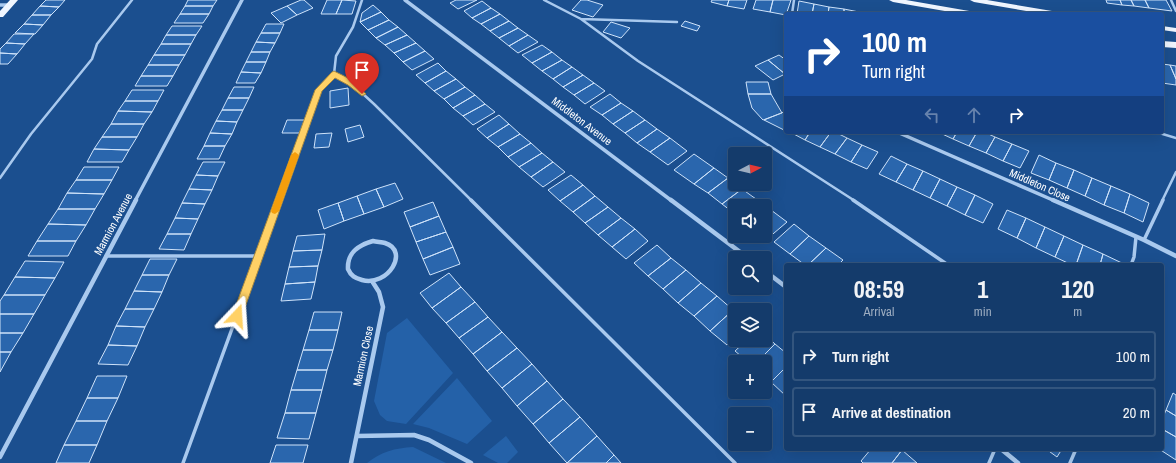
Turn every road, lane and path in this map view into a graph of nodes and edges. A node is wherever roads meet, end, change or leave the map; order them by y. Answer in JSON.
{"nodes":[{"id":1,"x":132,"y":0,"type":"edge"},
{"id":2,"x":242,"y":0,"type":"edge"},
{"id":3,"x":362,"y":0,"type":"edge"},
{"id":4,"x":405,"y":0,"type":"edge"},
{"id":5,"x":544,"y":0,"type":"edge"},
{"id":6,"x":794,"y":0,"type":"edge"},
{"id":7,"x":893,"y":0,"type":"edge"},
{"id":8,"x":974,"y":0,"type":"edge"},
{"id":9,"x":1170,"y":0,"type":"edge"},
{"id":10,"x":904,"y":1,"type":"edge"},
{"id":11,"x":12,"y":3,"type":"edge"},
{"id":12,"x":0,"y":5,"type":"edge"},
{"id":13,"x":1176,"y":11,"type":"edge"},
{"id":14,"x":792,"y":12,"type":"edge"},
{"id":15,"x":964,"y":12,"type":"edge"},
{"id":16,"x":1046,"y":12,"type":"edge"},
{"id":17,"x":0,"y":15,"type":"edge"},
{"id":18,"x":581,"y":18,"type":"junction"},
{"id":19,"x":677,"y":22,"type":"dead end"},
{"id":20,"x":1164,"y":28,"type":"edge"},
{"id":21,"x":1176,"y":30,"type":"edge"},
{"id":22,"x":1164,"y":44,"type":"edge"},
{"id":23,"x":1176,"y":45,"type":"edge"},
{"id":24,"x":334,"y":74,"type":"junction"},
{"id":25,"x":901,"y":134,"type":"edge"},
{"id":26,"x":1163,"y":134,"type":"edge"},
{"id":27,"x":1176,"y":138,"type":"edge"},
{"id":28,"x":1176,"y":172,"type":"edge"},
{"id":29,"x":0,"y":178,"type":"edge"},
{"id":30,"x":1136,"y":237,"type":"junction"},
{"id":31,"x":1144,"y":240,"type":"junction"},
{"id":32,"x":739,"y":251,"type":"edge"},
{"id":33,"x":106,"y":256,"type":"junction"},
{"id":34,"x":258,"y":256,"type":"junction"},
{"id":35,"x":1176,"y":256,"type":"edge"},
{"id":36,"x":945,"y":263,"type":"edge"},
{"id":37,"x":1132,"y":263,"type":"edge"},
{"id":38,"x":772,"y":276,"type":"edge"},
{"id":39,"x":372,"y":282,"type":"junction"},
{"id":40,"x":784,"y":285,"type":"edge"},
{"id":41,"x":357,"y":436,"type":"junction"},
{"id":42,"x":994,"y":451,"type":"edge"},
{"id":43,"x":1003,"y":451,"type":"edge"},
{"id":44,"x":1075,"y":451,"type":"edge"},
{"id":45,"x":0,"y":457,"type":"edge"},
{"id":46,"x":183,"y":463,"type":"edge"},
{"id":47,"x":351,"y":463,"type":"edge"},
{"id":48,"x":471,"y":463,"type":"edge"},
{"id":49,"x":735,"y":463,"type":"edge"},
{"id":50,"x":989,"y":463,"type":"edge"},
{"id":51,"x":1018,"y":463,"type":"edge"},
{"id":52,"x":1070,"y":463,"type":"edge"}],
"edges":[{"from":1,"to":29,"type":"lane"},
{"from":2,"to":33,"type":"street","name":"Marmion Avenue"},
{"from":3,"to":24,"type":"lane"},
{"from":4,"to":32,"type":"street","name":"Middleton Avenue"},
{"from":5,"to":18,"type":"lane"},
{"from":6,"to":14,"type":"lane"},
{"from":7,"to":10,"type":"main road"},
{"from":8,"to":16,"type":"main road"},
{"from":9,"to":13,"type":"lane"},
{"from":10,"to":15,"type":"main road"},
{"from":11,"to":12,"type":"street"},
{"from":11,"to":17,"type":"main road"},
{"from":18,"to":19,"type":"lane"},
{"from":18,"to":36,"type":"lane"},
{"from":20,"to":21,"type":"main road"},
{"from":22,"to":23,"type":"main road"},
{"from":24,"to":34,"type":"lane"},
{"from":24,"to":49,"type":"lane"},
{"from":25,"to":30,"type":"street","name":"Middleton Close"},
{"from":26,"to":27,"type":"lane"},
{"from":28,"to":31,"type":"lane"},
{"from":30,"to":31,"type":"street","name":"Middleton Close"},
{"from":30,"to":37,"type":"lane"},
{"from":31,"to":35,"type":"street","name":"Middleton Close"},
{"from":33,"to":34,"type":"lane"},
{"from":33,"to":45,"type":"street","name":"Marmion Avenue"},
{"from":34,"to":46,"type":"lane"},
{"from":38,"to":40,"type":"street"},
{"from":39,"to":39,"type":"street"},
{"from":39,"to":41,"type":"street","name":"Marmion Close"},
{"from":41,"to":47,"type":"street","name":"Marmion Close"},
{"from":41,"to":48,"type":"street"},
{"from":42,"to":50,"type":"lane"},
{"from":43,"to":51,"type":"street"},
{"from":44,"to":52,"type":"lane"}]}
